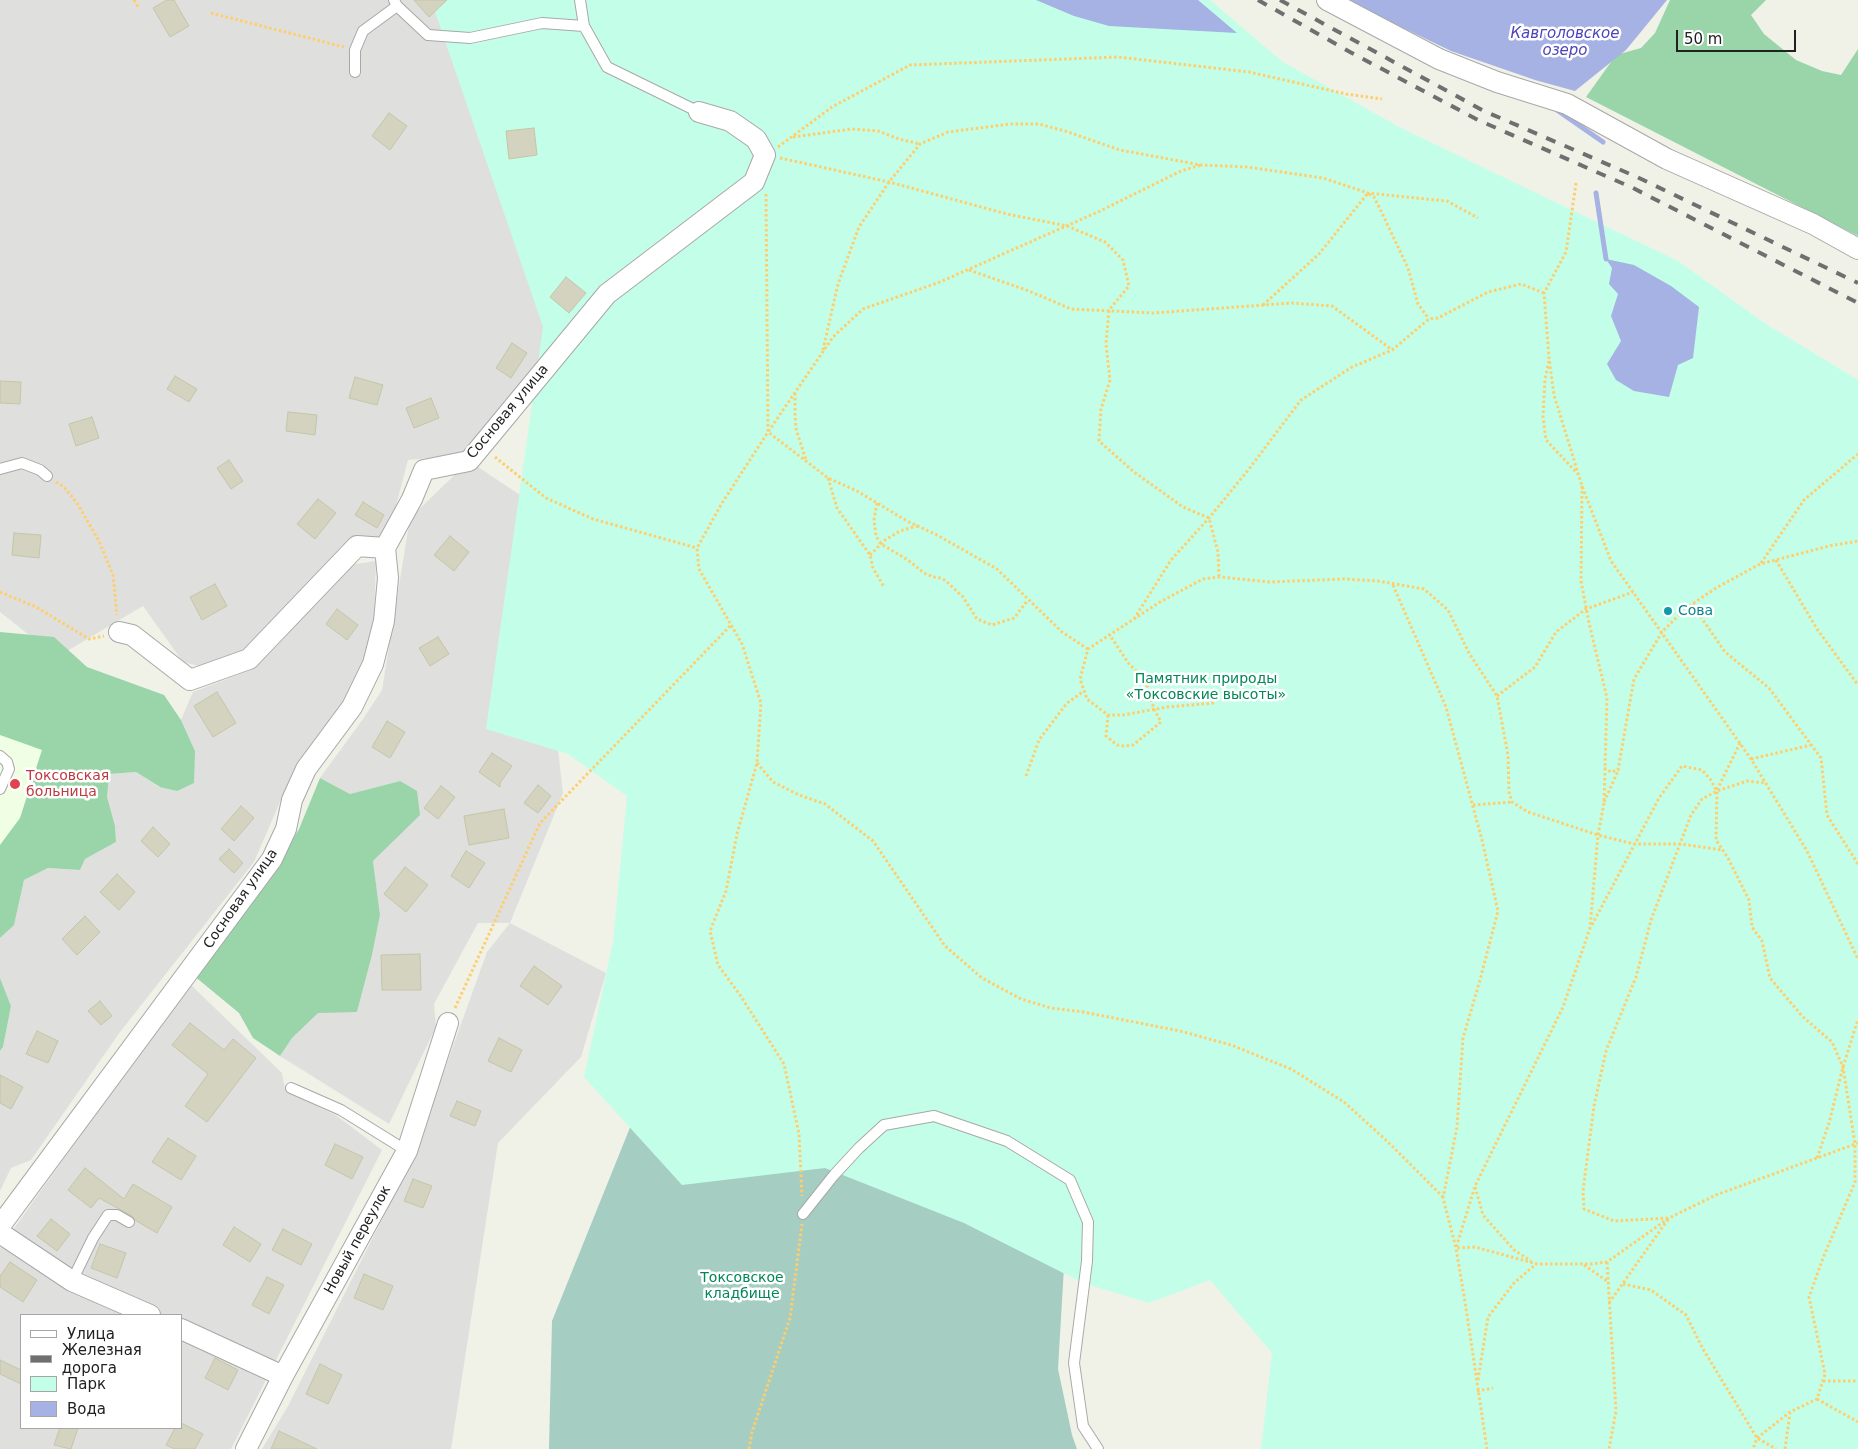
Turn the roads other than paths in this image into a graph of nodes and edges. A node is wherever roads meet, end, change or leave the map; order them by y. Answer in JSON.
{"nodes":[{"id":1,"x":580,"y":0,"type":"edge"},
{"id":2,"x":1327,"y":0,"type":"edge"},
{"id":3,"x":396,"y":3,"type":"edge"},
{"id":4,"x":584,"y":26,"type":"junction"},
{"id":5,"x":355,"y":72,"type":"dead end"},
{"id":6,"x":699,"y":112,"type":"joint"},
{"id":7,"x":1858,"y":249,"type":"edge"},
{"id":8,"x":0,"y":469,"type":"edge"},
{"id":9,"x":47,"y":476,"type":"road end"},
{"id":10,"x":385,"y":548,"type":"junction"},
{"id":11,"x":119,"y":632,"type":"road end"},
{"id":12,"x":0,"y":756,"type":"edge"},
{"id":13,"x":0,"y":788,"type":"edge"},
{"id":14,"x":448,"y":1022,"type":"road end"},
{"id":15,"x":292,"y":1088,"type":"dead end"},
{"id":16,"x":407,"y":1151,"type":"junction"},
{"id":17,"x":803,"y":1214,"type":"road end"},
{"id":18,"x":129,"y":1222,"type":"dead end"},
{"id":19,"x":0,"y":1226,"type":"edge"},
{"id":20,"x":0,"y":1234,"type":"edge"},
{"id":21,"x":72,"y":1281,"type":"junction"},
{"id":22,"x":148,"y":1314,"type":"edge"},
{"id":23,"x":182,"y":1329,"type":"edge"},
{"id":24,"x":283,"y":1376,"type":"junction"},
{"id":25,"x":246,"y":1449,"type":"edge"},
{"id":26,"x":1098,"y":1449,"type":"edge"}],
"edges":[{"from":1,"to":4,"type":"lane"},
{"from":2,"to":7,"type":"street"},
{"from":3,"to":4,"type":"lane"},
{"from":3,"to":5,"type":"lane"},
{"from":4,"to":6,"type":"lane"},
{"from":6,"to":10,"type":"street","name":"Сосновая улица"},
{"from":8,"to":9,"type":"lane"},
{"from":10,"to":11,"type":"street"},
{"from":10,"to":19,"type":"street","name":"Сосновая улица"},
{"from":12,"to":13,"type":"lane"},
{"from":14,"to":16,"type":"street","name":"Новый переулок"},
{"from":15,"to":16,"type":"lane"},
{"from":16,"to":24,"type":"street","name":"Новый переулок"},
{"from":17,"to":26,"type":"lane"},
{"from":18,"to":21,"type":"lane"},
{"from":20,"to":21,"type":"street"},
{"from":21,"to":22,"type":"street"},
{"from":23,"to":24,"type":"street"},
{"from":24,"to":25,"type":"street","name":"Новый переулок"}]}
